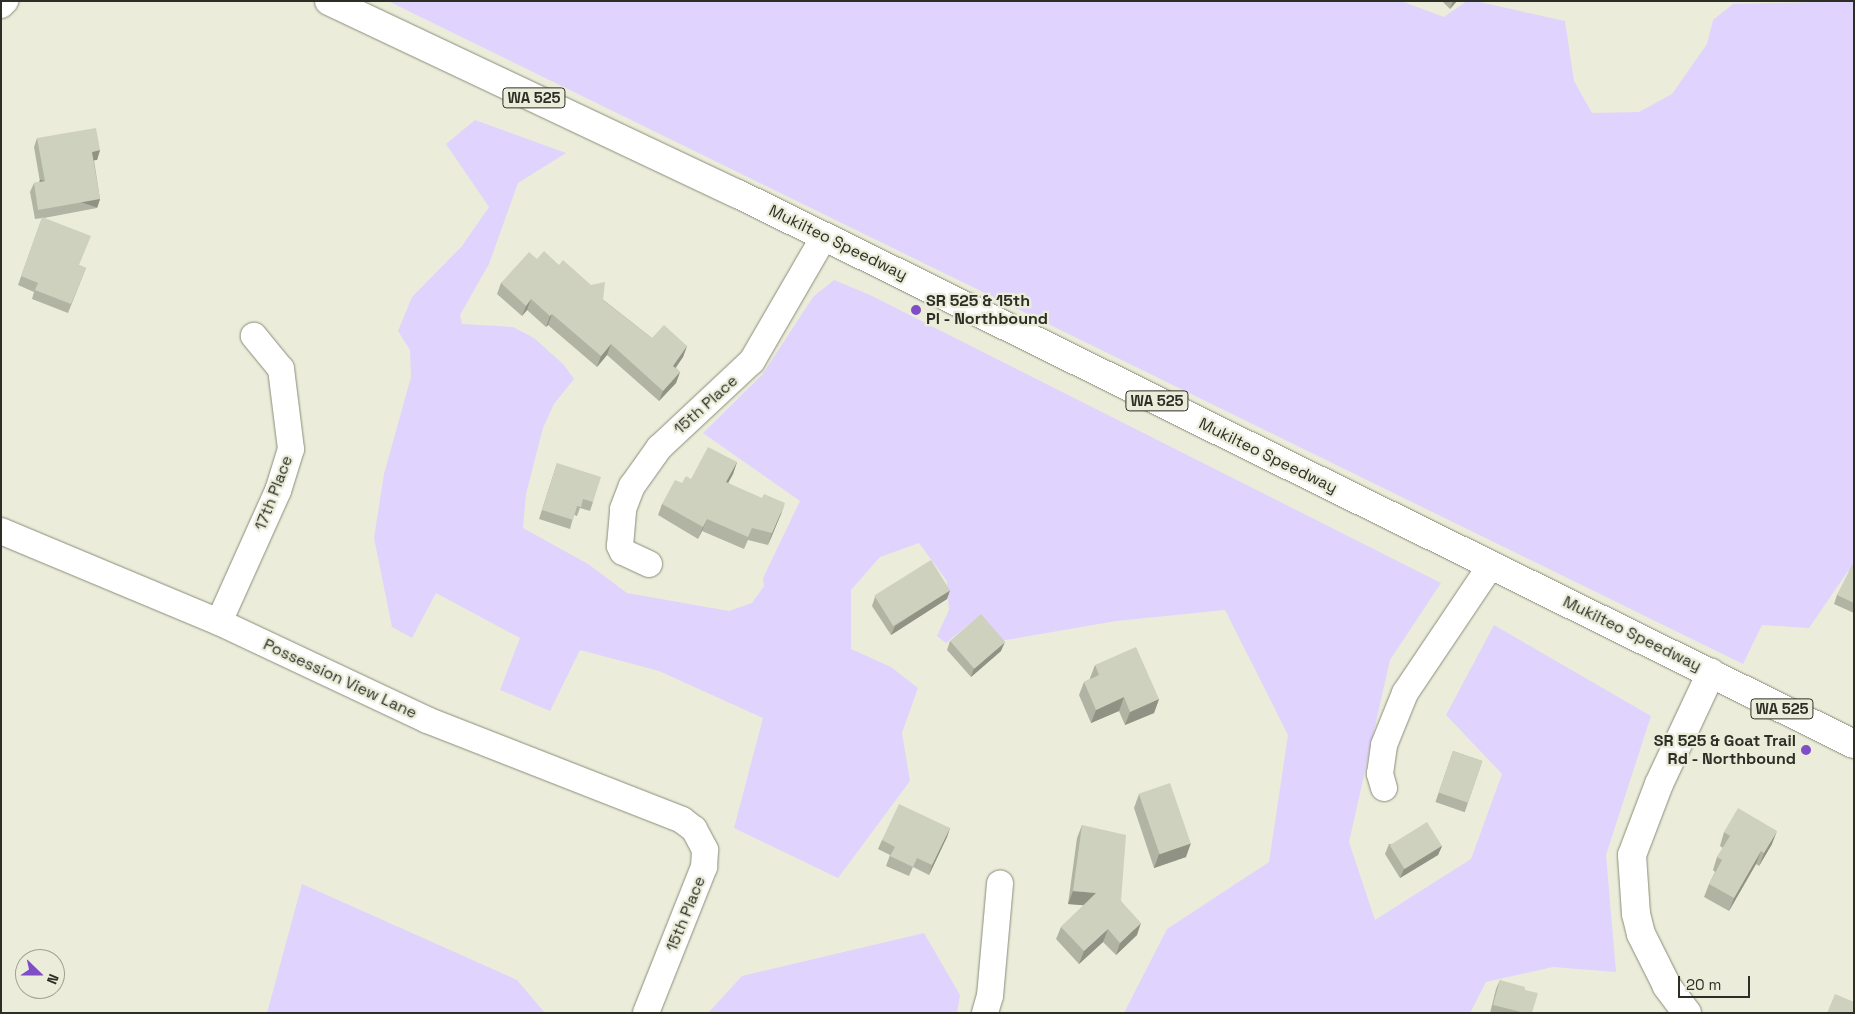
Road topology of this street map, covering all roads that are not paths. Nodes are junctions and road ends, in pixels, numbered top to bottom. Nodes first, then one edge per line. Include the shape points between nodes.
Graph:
1 (5, 1) edge
2 (329, 1) edge
3 (1, 5) edge
4 (824, 236) junction
5 (254, 336) dead end
6 (1, 531) edge
7 (649, 564) dead end
8 (1491, 565) junction
9 (219, 622) junction
10 (1711, 673) junction
11 (1854, 744) edge
12 (1384, 788) dead end
13 (682, 820) joint
14 (1000, 884) dead end
15 (646, 1013) edge
16 (985, 1013) edge
17 (1687, 1013) edge

1 - 3 street
2 - 4 main road, Mukilteo Speedway / WA 525
4 - 7 street, 15th Place via 752,361 659,448 632,486 623,509 620,546 623,552
4 - 8 main road, Mukilteo Speedway / WA 525
5 - 9 street, 17th Place via 281,369 291,449 278,491
6 - 9 street, Possession View Lane
8 - 10 main road, Mukilteo Speedway / WA 525
8 - 12 street via 1405,693 1384,745 1380,774
9 - 13 street, Possession View Lane via 428,720
10 - 11 main road, Mukilteo Speedway / WA 525
10 - 17 main road via 1659,784 1632,855 1636,914 1641,934 1667,986
13 - 15 street, 15th Place via 701,838 705,850 704,867
14 - 16 street

